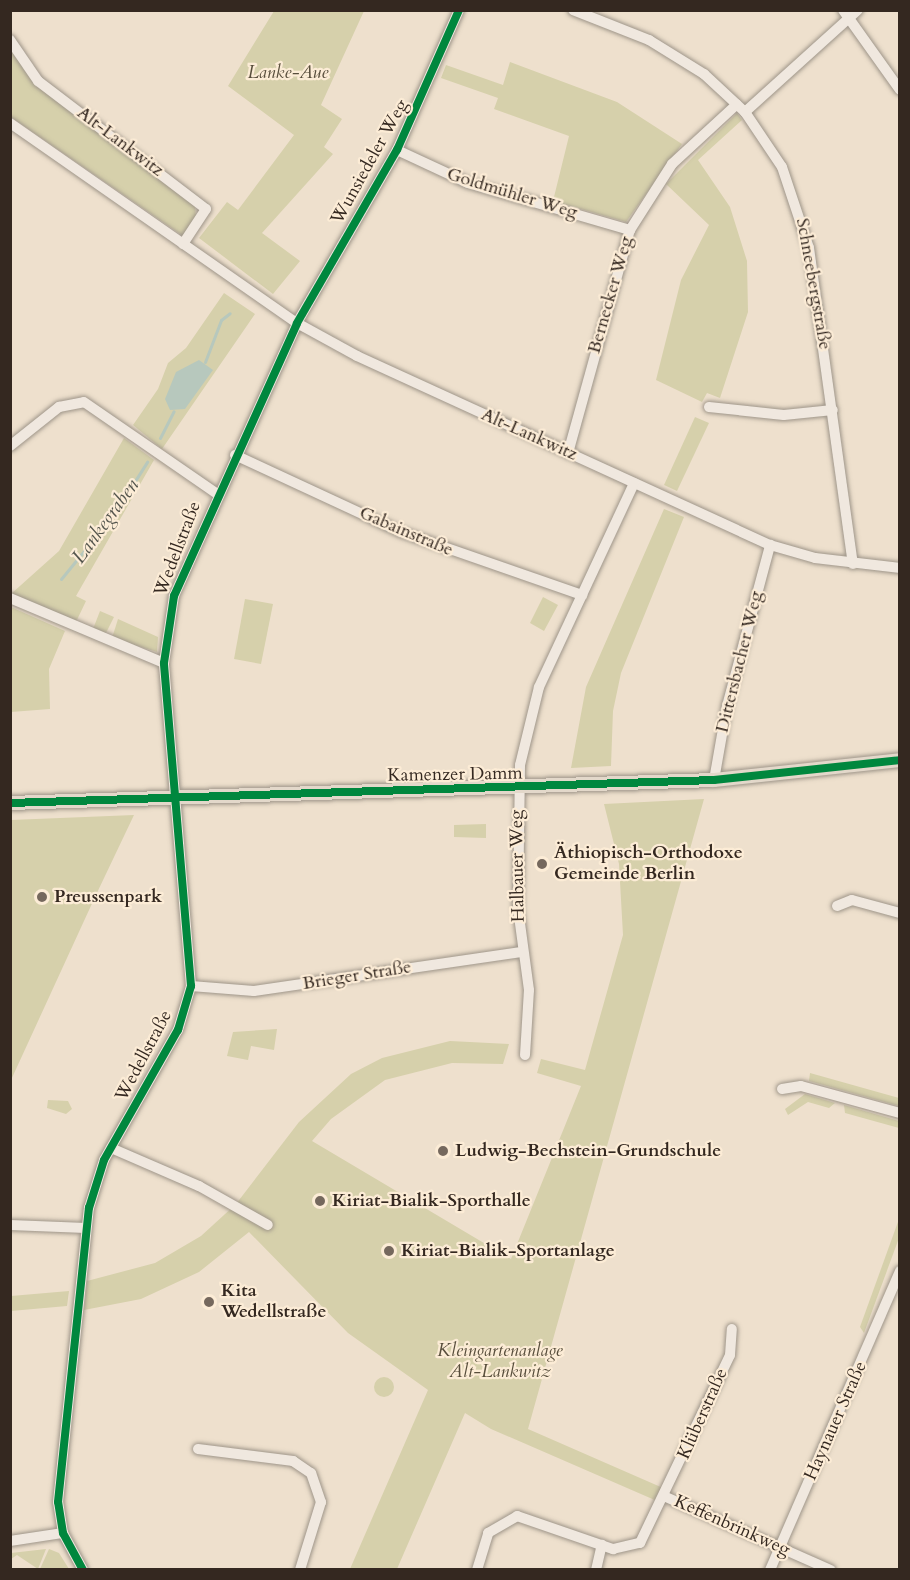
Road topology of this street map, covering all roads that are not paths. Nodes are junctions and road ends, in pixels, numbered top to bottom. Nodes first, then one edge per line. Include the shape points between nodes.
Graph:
1 (459, 10) edge
2 (573, 10) edge
3 (850, 13) edge
4 (10, 40) edge
5 (900, 90) edge
6 (741, 108) junction
7 (10, 123) edge
8 (397, 150) junction
9 (630, 230) junction
10 (183, 244) junction
11 (297, 323) junction
12 (710, 406) dead end
13 (833, 410) junction
14 (10, 446) edge
15 (567, 453) junction
16 (235, 455) junction
17 (634, 483) junction
18 (216, 493) junction
19 (770, 544) junction
20 (853, 564) junction
21 (900, 568) edge
22 (582, 595) junction
23 (10, 598) edge
24 (164, 663) junction
25 (900, 760) edge
26 (714, 780) junction
27 (518, 789) junction
28 (179, 797) junction
29 (10, 803) edge
30 (837, 906) dead end
31 (900, 913) edge
32 (522, 952) junction
33 (191, 986) junction
34 (525, 1055) dead end
35 (782, 1089) dead end
36 (900, 1113) edge
37 (111, 1148) junction
38 (268, 1225) dead end
39 (10, 1226) edge
40 (86, 1228) junction
41 (900, 1271) edge
42 (732, 1329) dead end
43 (198, 1449) dead end
44 (666, 1497) junction
45 (63, 1533) junction
46 (10, 1541) edge
47 (602, 1545) junction
48 (781, 1547) junction
49 (83, 1569) edge
50 (300, 1569) edge
51 (477, 1569) edge
52 (596, 1569) edge
53 (770, 1569) edge
54 (831, 1569) edge

1 - 8 street, Wunsiedeler Weg
2 - 6 street, Schneebergstraße via 664,47
3 - 5 street
3 - 6 street, Bernecker Weg
4 - 10 street, Alt-Lankwitz via 38,81 206,209
6 - 9 street, Bernecker Weg via 672,164
6 - 13 street, Schneebergstraße via 777,157 804,224
7 - 10 street, Alt-Lankwitz
8 - 9 street, Goldmühler Weg via 468,183
8 - 11 street, Wunsiedeler Weg
9 - 15 street, Bernecker Weg
10 - 11 street, Alt-Lankwitz
11 - 15 street, Alt-Lankwitz
11 - 16 street, Wedellstraße
12 - 13 street via 784,415
13 - 20 street, Schneebergstraße
14 - 18 street via 59,407 84,402
15 - 17 street, Alt-Lankwitz
16 - 18 street, Wedellstraße
16 - 22 street, Gabainstraße via 401,532
17 - 19 street, Alt-Lankwitz
17 - 22 street, Halbauer Weg
18 - 24 street, Wedellstraße via 174,596
19 - 20 street, Alt-Lankwitz
19 - 26 street, Dittersbacher Weg via 727,706
20 - 21 street, Alt-Lankwitz
22 - 27 street, Halbauer Weg via 535,697
23 - 24 street
24 - 28 street, Wedellstraße
25 - 26 main road, Kamenzer Damm
26 - 27 main road, Kamenzer Damm
27 - 28 main road, Kamenzer Damm
27 - 32 street, Halbauer Weg
28 - 29 main road, Kamenzer Damm
28 - 33 street, Wedellstraße
30 - 31 street via 852,900
32 - 33 street, Brieger Straße via 254,991
32 - 34 street, Halbauer Weg via 529,990
33 - 37 street, Wedellstraße via 178,1030
35 - 36 street via 801,1086
37 - 38 street via 205,1189
37 - 40 street, Wedellstraße via 92,1192
39 - 40 street
40 - 45 street, Wedellstraße via 59,1487
41 - 48 street, Haynauer Straße
42 - 44 street, Klüberstraße via 729,1354
43 - 50 street via 293,1461 311,1473 321,1502
44 - 47 street, Klüberstraße via 640,1543 621,1550
44 - 48 street, Keffenbrinkweg
45 - 46 street
45 - 49 street
47 - 51 street, Klüberstraße via 525,1516 508,1517 488,1533
47 - 52 street
48 - 53 street, Haynauer Straße
48 - 54 street, Keffenbrinkweg

